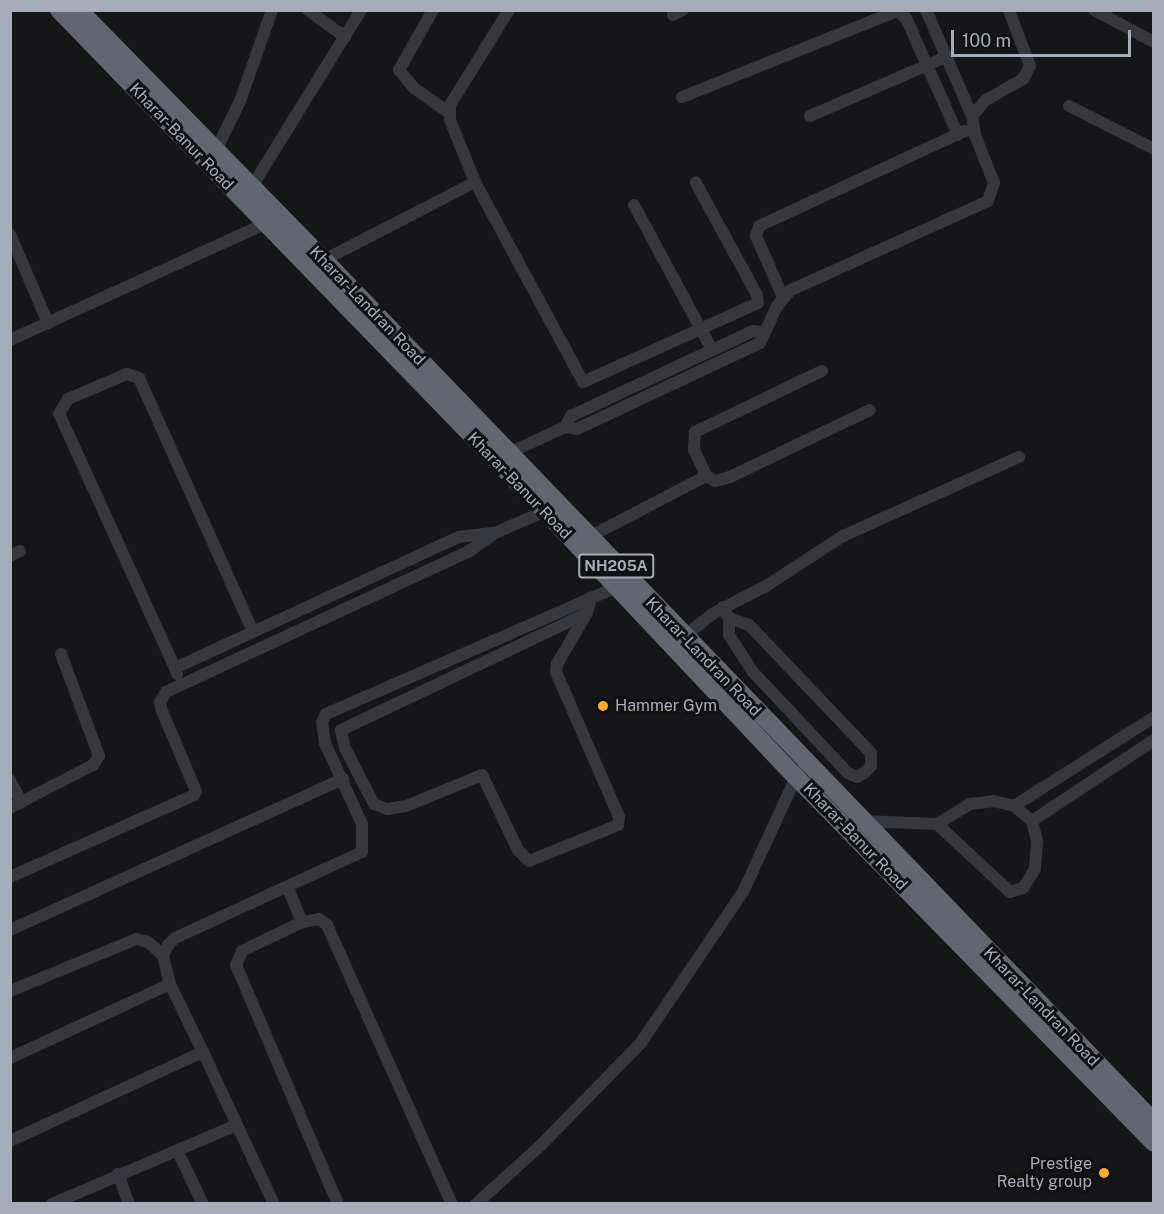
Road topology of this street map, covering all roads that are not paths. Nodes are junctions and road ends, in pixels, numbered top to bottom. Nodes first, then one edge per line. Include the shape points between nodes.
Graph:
1 (59, 10) edge
2 (272, 10) edge
3 (308, 10) edge
4 (361, 10) edge
5 (433, 10) edge
6 (509, 10) edge
7 (926, 10) edge
8 (1009, 10) edge
9 (1094, 10) edge
10 (82, 12) edge
11 (345, 37) junction
12 (1154, 42) edge
13 (946, 57) junction
14 (927, 65) junction
15 (682, 97) dead end
16 (1069, 106) dead end
17 (449, 113) junction
18 (810, 116) dead end
19 (973, 122) junction
20 (958, 135) junction
21 (1154, 149) edge
22 (215, 152) junction
23 (475, 182) junction
24 (696, 183) dead end
25 (247, 194) junction
26 (634, 205) dead end
27 (272, 221) junction
28 (10, 234) edge
29 (324, 260) junction
30 (783, 297) junction
31 (48, 323) junction
32 (701, 331) junction
33 (764, 332) junction
34 (10, 340) edge
35 (712, 350) junction
36 (822, 371) dead end
37 (584, 382) junction
38 (595, 405) junction
39 (870, 410) dead end
40 (602, 417) junction
41 (565, 427) junction
42 (509, 453) junction
43 (1019, 457) dead end
44 (706, 476) junction
45 (545, 511) junction
46 (566, 524) junction
47 (495, 532) junction
48 (589, 537) junction
49 (617, 587) junction
50 (591, 598) junction
51 (726, 612) junction
52 (587, 613) junction
53 (253, 632) junction
54 (683, 637) junction
55 (61, 654) dead end
56 (175, 668) junction
57 (181, 683) junction
58 (1154, 717) edge
59 (1154, 740) edge
60 (800, 770) junction
61 (343, 779) junction
62 (10, 780) edge
63 (16, 805) edge
64 (1014, 806) junction
65 (1032, 820) junction
66 (862, 821) junction
67 (937, 824) junction
68 (10, 868) edge
69 (29, 869) junction
70 (10, 877) edge
71 (288, 888) junction
72 (302, 922) junction
73 (10, 930) edge
74 (163, 955) junction
75 (170, 984) junction
76 (10, 991) edge
77 (203, 1052) junction
78 (10, 1058) edge
79 (1154, 1122) edge
80 (236, 1125) junction
81 (10, 1141) edge
82 (1154, 1143) edge
83 (177, 1150) junction
84 (118, 1174) junction
85 (52, 1203) edge
86 (129, 1203) edge
87 (203, 1203) edge
88 (274, 1203) edge
89 (338, 1203) edge
90 (452, 1203) edge
91 (476, 1203) edge

1 - 25 highway, Kharar-Banur Road / NH205A
2 - 22 street via 240,101
3 - 11 street
4 - 11 street
5 - 17 street via 399,70 414,88
6 - 17 street via 450,105
7 - 13 street
8 - 19 street via 1029,56 1028,72 986,100
9 - 12 street
10 - 22 highway, Kharar-Landran Road / NH205A
11 - 25 street
13 - 14 street
13 - 19 street
14 - 15 street via 906,18 890,12
14 - 18 street
14 - 20 street
16 - 21 street
17 - 23 street via 455,140
19 - 20 street
19 - 30 street via 994,183 988,201
20 - 30 street via 759,226 756,236
22 - 25 highway, Kharar-Landran Road / NH205A
23 - 29 street
23 - 37 street
24 - 32 street via 759,299 754,306
25 - 27 highway, Kharar-Landran Road / NH205A
26 - 32 street
27 - 29 highway, Kharar-Landran Road / NH205A
27 - 31 street
27 - 45 highway, Kharar-Banur Road / NH205A
28 - 31 street
29 - 42 highway, Kharar-Landran Road / NH205A
30 - 33 street
31 - 34 street
32 - 35 street
32 - 37 street
33 - 35 street via 753,331
33 - 40 street via 760,344
35 - 38 street
36 - 44 street via 695,432 694,449
37 - 38 street
38 - 40 street
38 - 41 street via 571,416
39 - 44 street via 730,477 715,481
40 - 41 street via 577,429
41 - 42 street
42 - 46 highway, Kharar-Landran Road / NH205A
43 - 51 street via 843,536
44 - 48 street
45 - 46 highway, Kharar-Banur Road / NH205A
45 - 47 street
46 - 48 highway, Kharar-Landran Road / NH205A
46 - 49 highway, Kharar-Banur Road / NH205A
47 - 53 street via 459,537
47 - 57 street via 468,552
48 - 54 highway, Kharar-Landran Road / NH205A
49 - 50 street
49 - 60 highway, Kharar-Banur Road / NH205A
50 - 52 street
50 - 61 street via 326,714 322,722 325,742
51 - 51 street via 749,625 866,748 872,760 864,773 857,777 848,773 760,680 736,650
51 - 54 street
52 - 52 street via 556,672 619,817 618,825 532,861 518,850 482,775 406,806 387,809 374,804 340,735 343,728
53 - 56 street
53 - 56 street via 139,378 127,374 68,399 59,414
54 - 60 highway, Kharar-Landran Road / NH205A
55 - 63 street via 99,756 93,765
56 - 57 street
57 - 69 street via 166,692 160,702 196,791 194,795
58 - 64 street
59 - 65 street
60 - 66 highway, Kharar-Landran Road / NH205A
60 - 82 highway, Kharar-Banur Road / NH205A
60 - 91 street via 743,892 640,1044 541,1145
61 - 71 street via 362,824 362,852
61 - 73 street
62 - 63 street
64 - 65 street
64 - 67 street via 993,801 970,804
65 - 67 street via 1037,841 1035,869 1015,894
66 - 67 street
66 - 79 highway, Kharar-Landran Road / NH205A
68 - 69 street
69 - 70 street
71 - 72 street
71 - 74 street via 175,938
72 - 89 street via 242,951 236,965
72 - 90 street via 319,919 327,925
74 - 75 street
74 - 76 street via 148,942 136,939
75 - 77 street
75 - 78 street
77 - 80 street
77 - 81 street
80 - 83 street
80 - 88 street
83 - 84 street
83 - 87 street
84 - 85 street
84 - 86 street

